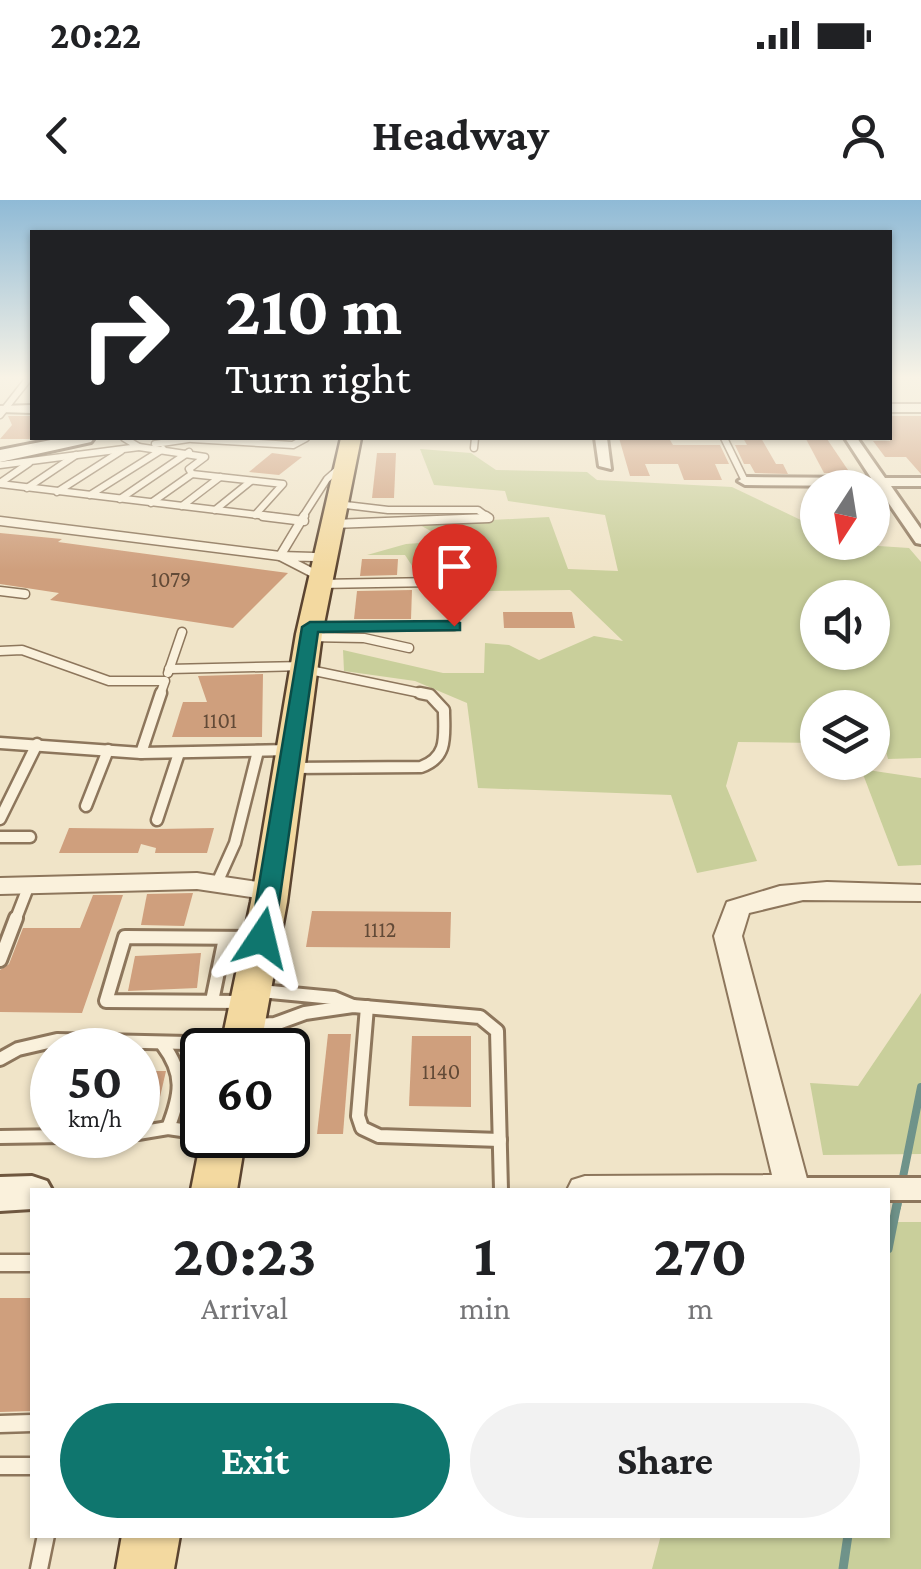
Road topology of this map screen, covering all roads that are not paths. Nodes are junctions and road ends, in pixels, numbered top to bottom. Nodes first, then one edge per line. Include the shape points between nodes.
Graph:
1 (130, 442) edge
2 (169, 442) edge
3 (248, 442) edge
4 (298, 442) edge
5 (350, 442) edge
6 (475, 442) edge
7 (602, 442) edge
8 (726, 442) edge
9 (854, 442) edge
10 (83, 445) edge
11 (138, 447) junction
12 (126, 448) junction
13 (474, 448) dead end
14 (162, 449) junction
15 (190, 452) junction
16 (0, 456) edge
17 (35, 459) junction
18 (346, 462) junction
19 (0, 465) edge
20 (606, 466) dead end
21 (873, 470) edge
22 (192, 474) junction
23 (220, 477) junction
24 (251, 481) junction
25 (745, 482) joint
26 (800, 482) edge
27 (890, 482) edge
28 (921, 482) edge
29 (0, 484) edge
30 (27, 488) junction
31 (57, 492) junction
32 (89, 495) junction
33 (890, 495) edge
34 (120, 499) junction
35 (151, 503) junction
36 (182, 506) junction
37 (215, 510) junction
38 (335, 514) junction
39 (254, 515) junction
40 (304, 521) junction
41 (0, 522) edge
42 (920, 537) edge
43 (280, 556) junction
44 (321, 578) junction
45 (0, 591) edge
46 (25, 594) dead end
47 (182, 632) dead end
48 (307, 648) junction
49 (409, 648) dead end
50 (0, 650) edge
51 (169, 669) junction
52 (166, 682) junction
53 (0, 743) edge
54 (37, 744) junction
55 (108, 750) junction
56 (179, 752) junction
57 (141, 754) junction
58 (280, 756) junction
59 (86, 806) dead end
60 (0, 819) edge
61 (157, 820) dead end
62 (0, 837) edge
63 (30, 837) dead end
64 (217, 883) junction
65 (30, 885) junction
66 (0, 886) edge
67 (271, 892) junction
68 (921, 893) edge
69 (225, 938) junction
70 (262, 938) junction
71 (0, 960) edge
72 (212, 1002) junction
73 (360, 1007) junction
74 (246, 1022) edge
75 (163, 1046) junction
76 (0, 1059) edge
77 (168, 1128) junction
78 (160, 1129) edge
79 (180, 1130) edge
80 (0, 1136) edge
81 (30, 1136) edge
82 (500, 1140) junction
83 (219, 1158) edge
84 (214, 1188) edge
85 (501, 1188) edge
86 (793, 1188) edge
87 (890, 1189) edge
88 (921, 1189) edge
89 (0, 1194) edge
90 (30, 1194) edge
91 (30, 1262) edge
92 (0, 1263) edge
93 (30, 1423) edge
94 (0, 1424) edge
95 (0, 1466) edge
96 (30, 1466) edge
97 (45, 1538) edge
98 (150, 1538) edge
99 (38, 1569) edge
100 (145, 1569) edge

1 - 11 lane
2 - 11 lane
3 - 4 lane
5 - 18 main road
6 - 13 lane
7 - 20 street
8 - 25 lane
9 - 21 street
10 - 12 lane
10 - 16 main road
10 - 17 lane
10 - 30 lane
11 - 12 lane
11 - 14 lane
12 - 31 lane
14 - 15 lane
14 - 32 lane
15 - 22 lane via 205,456
15 - 34 lane
17 - 19 lane
17 - 29 lane
18 - 38 main road
18 - 40 lane via 326,476
22 - 23 lane
22 - 35 lane
23 - 24 lane
23 - 36 lane
24 - 37 lane
24 - 39 lane via 284,486
25 - 26 street
27 - 28 street
29 - 30 lane
30 - 31 lane
31 - 32 lane
32 - 34 lane
33 - 42 street
34 - 35 lane
35 - 36 lane
36 - 37 lane
37 - 39 lane
38 - 38 lane via 489,518 478,510
38 - 44 main road
39 - 40 lane
40 - 43 lane
41 - 43 lane
43 - 44 lane
43 - 44 lane via 314,557
44 - 48 main road
44 - 48 lane via 434,582 455,590 454,626
45 - 46 lane
47 - 51 lane
48 - 49 lane via 364,638
48 - 51 lane
48 - 58 main road
48 - 58 lane via 430,695 444,710 442,756 420,767
50 - 52 lane via 22,650 109,681
51 - 52 lane
52 - 57 lane
53 - 54 lane
54 - 55 lane
54 - 60 lane
55 - 57 lane
55 - 59 lane
56 - 57 lane
56 - 58 lane
56 - 61 lane
58 - 64 lane
58 - 67 main road
62 - 63 lane
64 - 65 street
64 - 67 street
65 - 66 street
65 - 71 lane
67 - 70 main road
68 - 86 street via 788,893 736,908 728,936
69 - 70 lane
69 - 72 lane
69 - 72 lane via 125,937 106,1002
70 - 74 main road
72 - 74 lane
73 - 74 lane via 275,1024
73 - 74 lane via 275,990
73 - 82 lane via 480,1017 497,1031
73 - 82 lane via 362,1128 379,1136
74 - 75 lane
75 - 76 lane via 60,1039 15,1048
75 - 77 lane via 180,1065
77 - 78 lane
77 - 79 lane
80 - 81 lane
82 - 85 lane
83 - 84 main road
87 - 88 street
89 - 90 main road
91 - 92 lane
93 - 94 lane
95 - 96 lane
97 - 99 lane
98 - 100 main road

